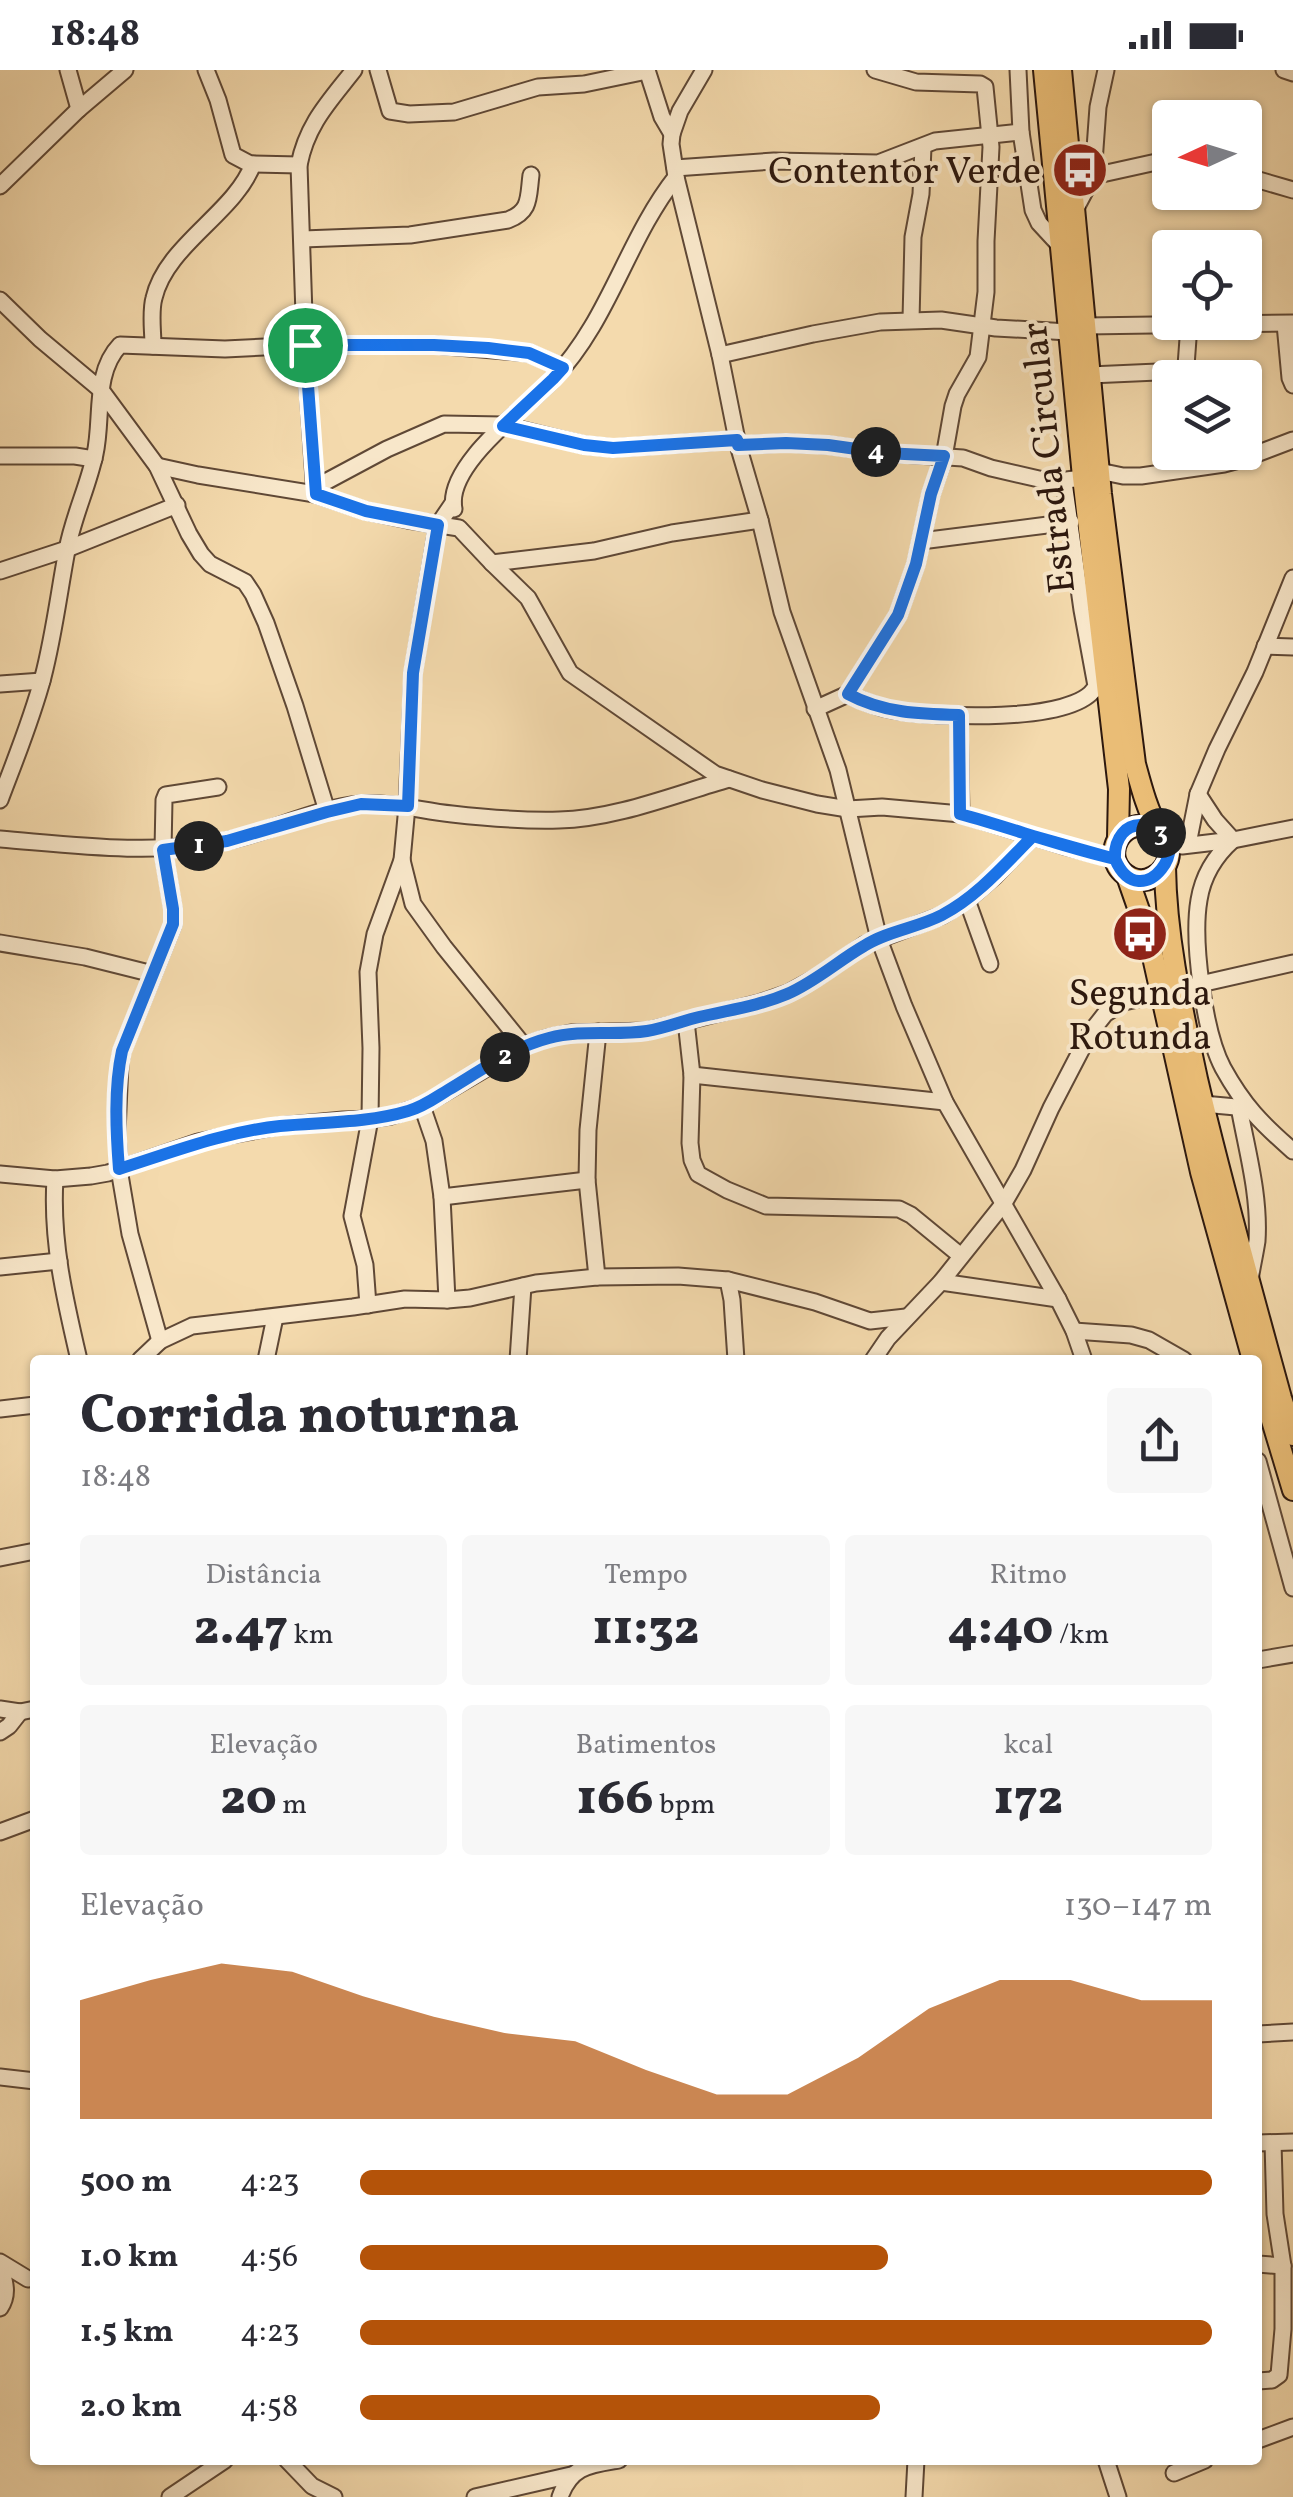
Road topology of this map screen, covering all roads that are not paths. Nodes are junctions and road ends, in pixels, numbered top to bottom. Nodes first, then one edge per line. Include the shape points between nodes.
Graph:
1 (68, 70) edge
2 (125, 70) edge
3 (206, 70) edge
4 (354, 70) edge
5 (647, 70) edge
6 (704, 70) edge
7 (875, 70) edge
8 (1018, 70) edge
9 (1044, 70) edge
10 (1061, 70) edge
11 (1106, 70) edge
12 (1284, 70) edge
13 (1293, 73) edge
14 (384, 75) edge
15 (79, 110) junction
16 (1021, 132) junction
17 (990, 134) junction
18 (671, 139) junction
19 (923, 146) junction
20 (1152, 163) edge
21 (253, 164) junction
22 (299, 164) junction
23 (702, 165) junction
24 (676, 173) junction
25 (531, 176) dead end
26 (1093, 176) junction
27 (1262, 181) edge
28 (0, 186) edge
29 (1293, 190) edge
30 (1074, 212) junction
31 (303, 238) junction
32 (1062, 249) junction
33 (0, 300) edge
34 (911, 320) junction
35 (1289, 323) edge
36 (1262, 324) edge
37 (1152, 326) edge
38 (983, 327) junction
39 (1077, 329) junction
40 (1187, 340) edge
41 (305, 345) junction
42 (153, 346) junction
43 (720, 355) junction
44 (563, 368) junction
45 (1090, 375) junction
46 (1293, 384) edge
47 (100, 390) junction
48 (503, 426) junction
49 (1293, 440) edge
50 (738, 442) junction
51 (0, 456) edge
52 (944, 456) junction
53 (94, 459) junction
54 (157, 466) junction
55 (1124, 476) junction
56 (1082, 477) junction
57 (316, 491) junction
58 (1102, 494) junction
59 (452, 503) junction
60 (177, 506) junction
61 (760, 520) junction
62 (1071, 522) junction
63 (438, 525) junction
64 (460, 528) junction
65 (921, 542) junction
66 (67, 549) junction
67 (492, 563) junction
68 (0, 571) edge
69 (1293, 578) edge
70 (1265, 646) junction
71 (1293, 648) edge
72 (42, 681) junction
73 (0, 684) edge
74 (848, 694) junction
75 (815, 709) junction
76 (959, 715) junction
77 (730, 778) junction
78 (218, 787) dead end
79 (1198, 794) junction
80 (0, 800) edge
81 (408, 806) junction
82 (848, 808) junction
83 (327, 812) junction
84 (960, 814) junction
85 (1293, 828) edge
86 (1033, 836) junction
87 (0, 839) edge
88 (1233, 840) junction
89 (1170, 848) junction
90 (163, 850) junction
91 (1120, 858) junction
92 (402, 860) junction
93 (967, 900) junction
94 (879, 939) junction
95 (0, 943) edge
96 (1293, 963) edge
97 (990, 964) dead end
98 (153, 974) junction
99 (1202, 984) junction
100 (1169, 992) junction
101 (686, 1021) junction
102 (598, 1032) junction
103 (524, 1046) junction
104 (692, 1075) junction
105 (945, 1102) junction
106 (1203, 1104) junction
107 (422, 1106) junction
108 (1243, 1108) junction
109 (370, 1120) junction
110 (1293, 1151) edge
111 (119, 1169) junction
112 (0, 1174) edge
113 (56, 1179) junction
114 (587, 1180) junction
115 (442, 1197) junction
116 (1004, 1204) junction
117 (961, 1256) junction
118 (58, 1261) junction
119 (0, 1267) edge
120 (597, 1277) junction
121 (728, 1280) junction
122 (941, 1282) junction
123 (747, 1283) junction
124 (1250, 1284) junction
125 (523, 1286) junction
126 (1058, 1299) junction
127 (448, 1300) junction
128 (732, 1300) junction
129 (368, 1305) junction
130 (275, 1317) junction
131 (906, 1317) junction
132 (870, 1321) junction
133 (1074, 1331) junction
134 (888, 1338) junction
135 (160, 1341) junction
136 (79, 1355) edge
137 (145, 1355) edge
138 (267, 1355) edge
139 (518, 1355) edge
140 (736, 1355) edge
141 (876, 1355) edge
142 (1082, 1355) edge
143 (1175, 1355) edge
144 (1253, 1355) edge
145 (1262, 1384) edge
146 (1287, 1401) edge
147 (30, 1405) edge
148 (0, 1409) edge
149 (1286, 1441) edge
150 (1262, 1456) edge
151 (1262, 1473) edge
152 (1293, 1490) edge
153 (30, 1552) edge
154 (0, 1558) edge
155 (1293, 1588) edge
156 (1293, 1654) edge
157 (1262, 1659) edge
158 (0, 1709) edge
159 (28, 1710) edge
160 (0, 1732) edge
161 (30, 1821) edge
162 (0, 1832) edge
163 (1293, 2032) edge
164 (1262, 2034) edge
165 (0, 2077) edge
166 (30, 2080) edge
167 (1293, 2142) edge
168 (1265, 2143) edge
169 (0, 2263) edge
170 (1262, 2264) edge
171 (1283, 2266) junction
172 (30, 2278) edge
173 (30, 2278) edge
174 (7, 2290) junction
175 (0, 2308) edge
176 (1262, 2381) edge
177 (1293, 2427) edge
178 (1262, 2439) edge
179 (218, 2465) edge
180 (293, 2465) edge
181 (585, 2465) edge
182 (916, 2465) edge
183 (1108, 2465) edge
184 (1193, 2465) edge
185 (1174, 2473) dead end
186 (570, 2475) junction
187 (170, 2497) edge
188 (334, 2497) edge
189 (475, 2497) edge
190 (560, 2497) edge
191 (914, 2497) edge
192 (1118, 2497) edge

1 - 15 street
2 - 15 street
3 - 21 street via 233,155
4 - 22 street via 314,123
5 - 14 street via 538,87 434,114 390,111
5 - 18 street
6 - 18 street
7 - 17 street via 916,82 980,84
8 - 16 street
9 - 32 main road, Estrada Circular
10 - 30 main road, Estrada Circular
11 - 26 street
12 - 13 street
15 - 28 street
16 - 17 street
16 - 32 street via 1033,210
17 - 19 street
17 - 38 street
18 - 23 street
18 - 24 street
19 - 23 street via 878,163
19 - 34 street
20 - 26 street
21 - 22 street
21 - 42 street via 247,181 163,277 153,300
22 - 31 street
23 - 24 street
24 - 43 street
24 - 44 street
25 - 31 street via 527,205 508,220 410,235
26 - 30 street
27 - 29 street
30 - 39 main road, Estrada Circular
31 - 41 street
32 - 39 main road, Estrada Circular
33 - 47 street
34 - 38 street
34 - 43 street
35 - 36 street
35 - 46 street
37 - 39 street
38 - 39 street
38 - 52 street via 978,357 952,406
39 - 45 main road, Estrada Circular
39 - 56 main road, Estrada Circular
40 - 45 street via 1184,368
41 - 42 street
41 - 44 street via 488,348 529,353
41 - 57 street
42 - 47 street via 120,345
43 - 50 street
44 - 48 street
45 - 56 main road, Estrada Circular
47 - 53 street
47 - 54 street
48 - 50 street via 613,448
48 - 57 street via 444,424
48 - 59 street via 472,460
49 - 55 street via 1244,460
50 - 52 street
50 - 61 street
51 - 53 street
52 - 56 street via 1052,482
52 - 65 street
53 - 66 street
54 - 57 street
54 - 60 street
55 - 56 street
55 - 58 street
56 - 58 main road, Estrada Circular
56 - 62 street
56 - 91 main road, Estrada Circular via 1118,776
57 - 63 street via 366,511
58 - 89 main road, Estrada Circular via 1135,764
59 - 63 street
59 - 64 street
60 - 66 street
60 - 83 street via 201,554 253,594
61 - 67 street
61 - 75 street
62 - 65 street
62 - 76 street via 1094,691 1031,714
63 - 64 street
63 - 81 street via 413,673
64 - 67 street
65 - 74 street via 898,615
66 - 68 street
66 - 72 street
67 - 77 street via 528,598 570,673
69 - 70 street
70 - 71 street
70 - 79 street
72 - 73 street
72 - 80 street
74 - 75 street
74 - 76 street via 888,710
75 - 82 street
76 - 84 street
77 - 81 street via 614,814 560,820
77 - 82 street
78 - 90 street via 166,796
79 - 88 street
79 - 89 street
81 - 83 street via 361,804
81 - 92 street
82 - 84 street
82 - 94 street
83 - 90 street via 227,841
84 - 86 street
85 - 88 street
86 - 91 street
86 - 93 street
87 - 90 street
88 - 89 street
88 - 99 street via 1208,870 1199,900
89 - 91 main road via 1158,875 1148,880 1137,880
89 - 91 main road via 1142,825 1132,826
89 - 100 main road, Estrada Circular
90 - 98 street via 174,916
91 - 100 main road, Estrada Circular
92 - 103 street via 420,915
92 - 109 street via 368,972
93 - 94 street
93 - 97 street
94 - 101 street via 788,994
94 - 105 street
95 - 98 street
96 - 99 street
98 - 111 street via 120,1063
99 - 100 street
99 - 108 street via 1220,1060
100 - 106 main road, Estrada Circular
100 - 116 street via 1104,1014
100 - 144 main road, Estrada Circular via 1202,1172
101 - 102 street via 647,1031
101 - 104 street
102 - 103 street
102 - 114 street
103 - 107 street
104 - 105 street
104 - 117 street via 690,1143 695,1168 706,1180 766,1206 899,1208
105 - 116 street
106 - 108 street
106 - 124 main road, Estrada Circular
107 - 109 street
107 - 115 street
108 - 110 street
108 - 124 street via 1257,1220
109 - 111 street via 231,1135
109 - 129 street via 352,1216
111 - 113 street
111 - 135 street
112 - 113 street
113 - 118 street
114 - 115 street
114 - 120 street
115 - 127 street
116 - 117 street
116 - 126 street
117 - 122 street
118 - 119 street
118 - 136 street
120 - 121 street
120 - 125 street
121 - 123 street
121 - 128 street
122 - 126 street
122 - 131 street
123 - 128 street
123 - 132 street
124 - 146 main road, Estrada Circular
125 - 127 street
125 - 139 street
126 - 133 street
127 - 129 street
128 - 140 street
129 - 130 street
130 - 135 street via 192,1326
130 - 138 street
131 - 132 street
131 - 134 street
132 - 134 street
133 - 142 street
133 - 143 street via 1130,1335
134 - 141 street
135 - 137 street
145 - 149 main road, Estrada Circular
146 - 149 main road, Estrada Circular
147 - 148 street
149 - 150 street
149 - 152 main road, Estrada Circular
151 - 155 street
153 - 154 street
156 - 157 street
158 - 159 street
159 - 160 street
161 - 162 street
163 - 164 street
165 - 166 street
167 - 168 street
168 - 171 street
169 - 172 street
169 - 174 street
170 - 171 street
171 - 176 street via 1278,2374
173 - 174 street
174 - 175 street
177 - 178 street
179 - 187 street
180 - 188 street
181 - 186 street
182 - 191 street
183 - 192 street
184 - 185 street
186 - 189 street
186 - 190 street

